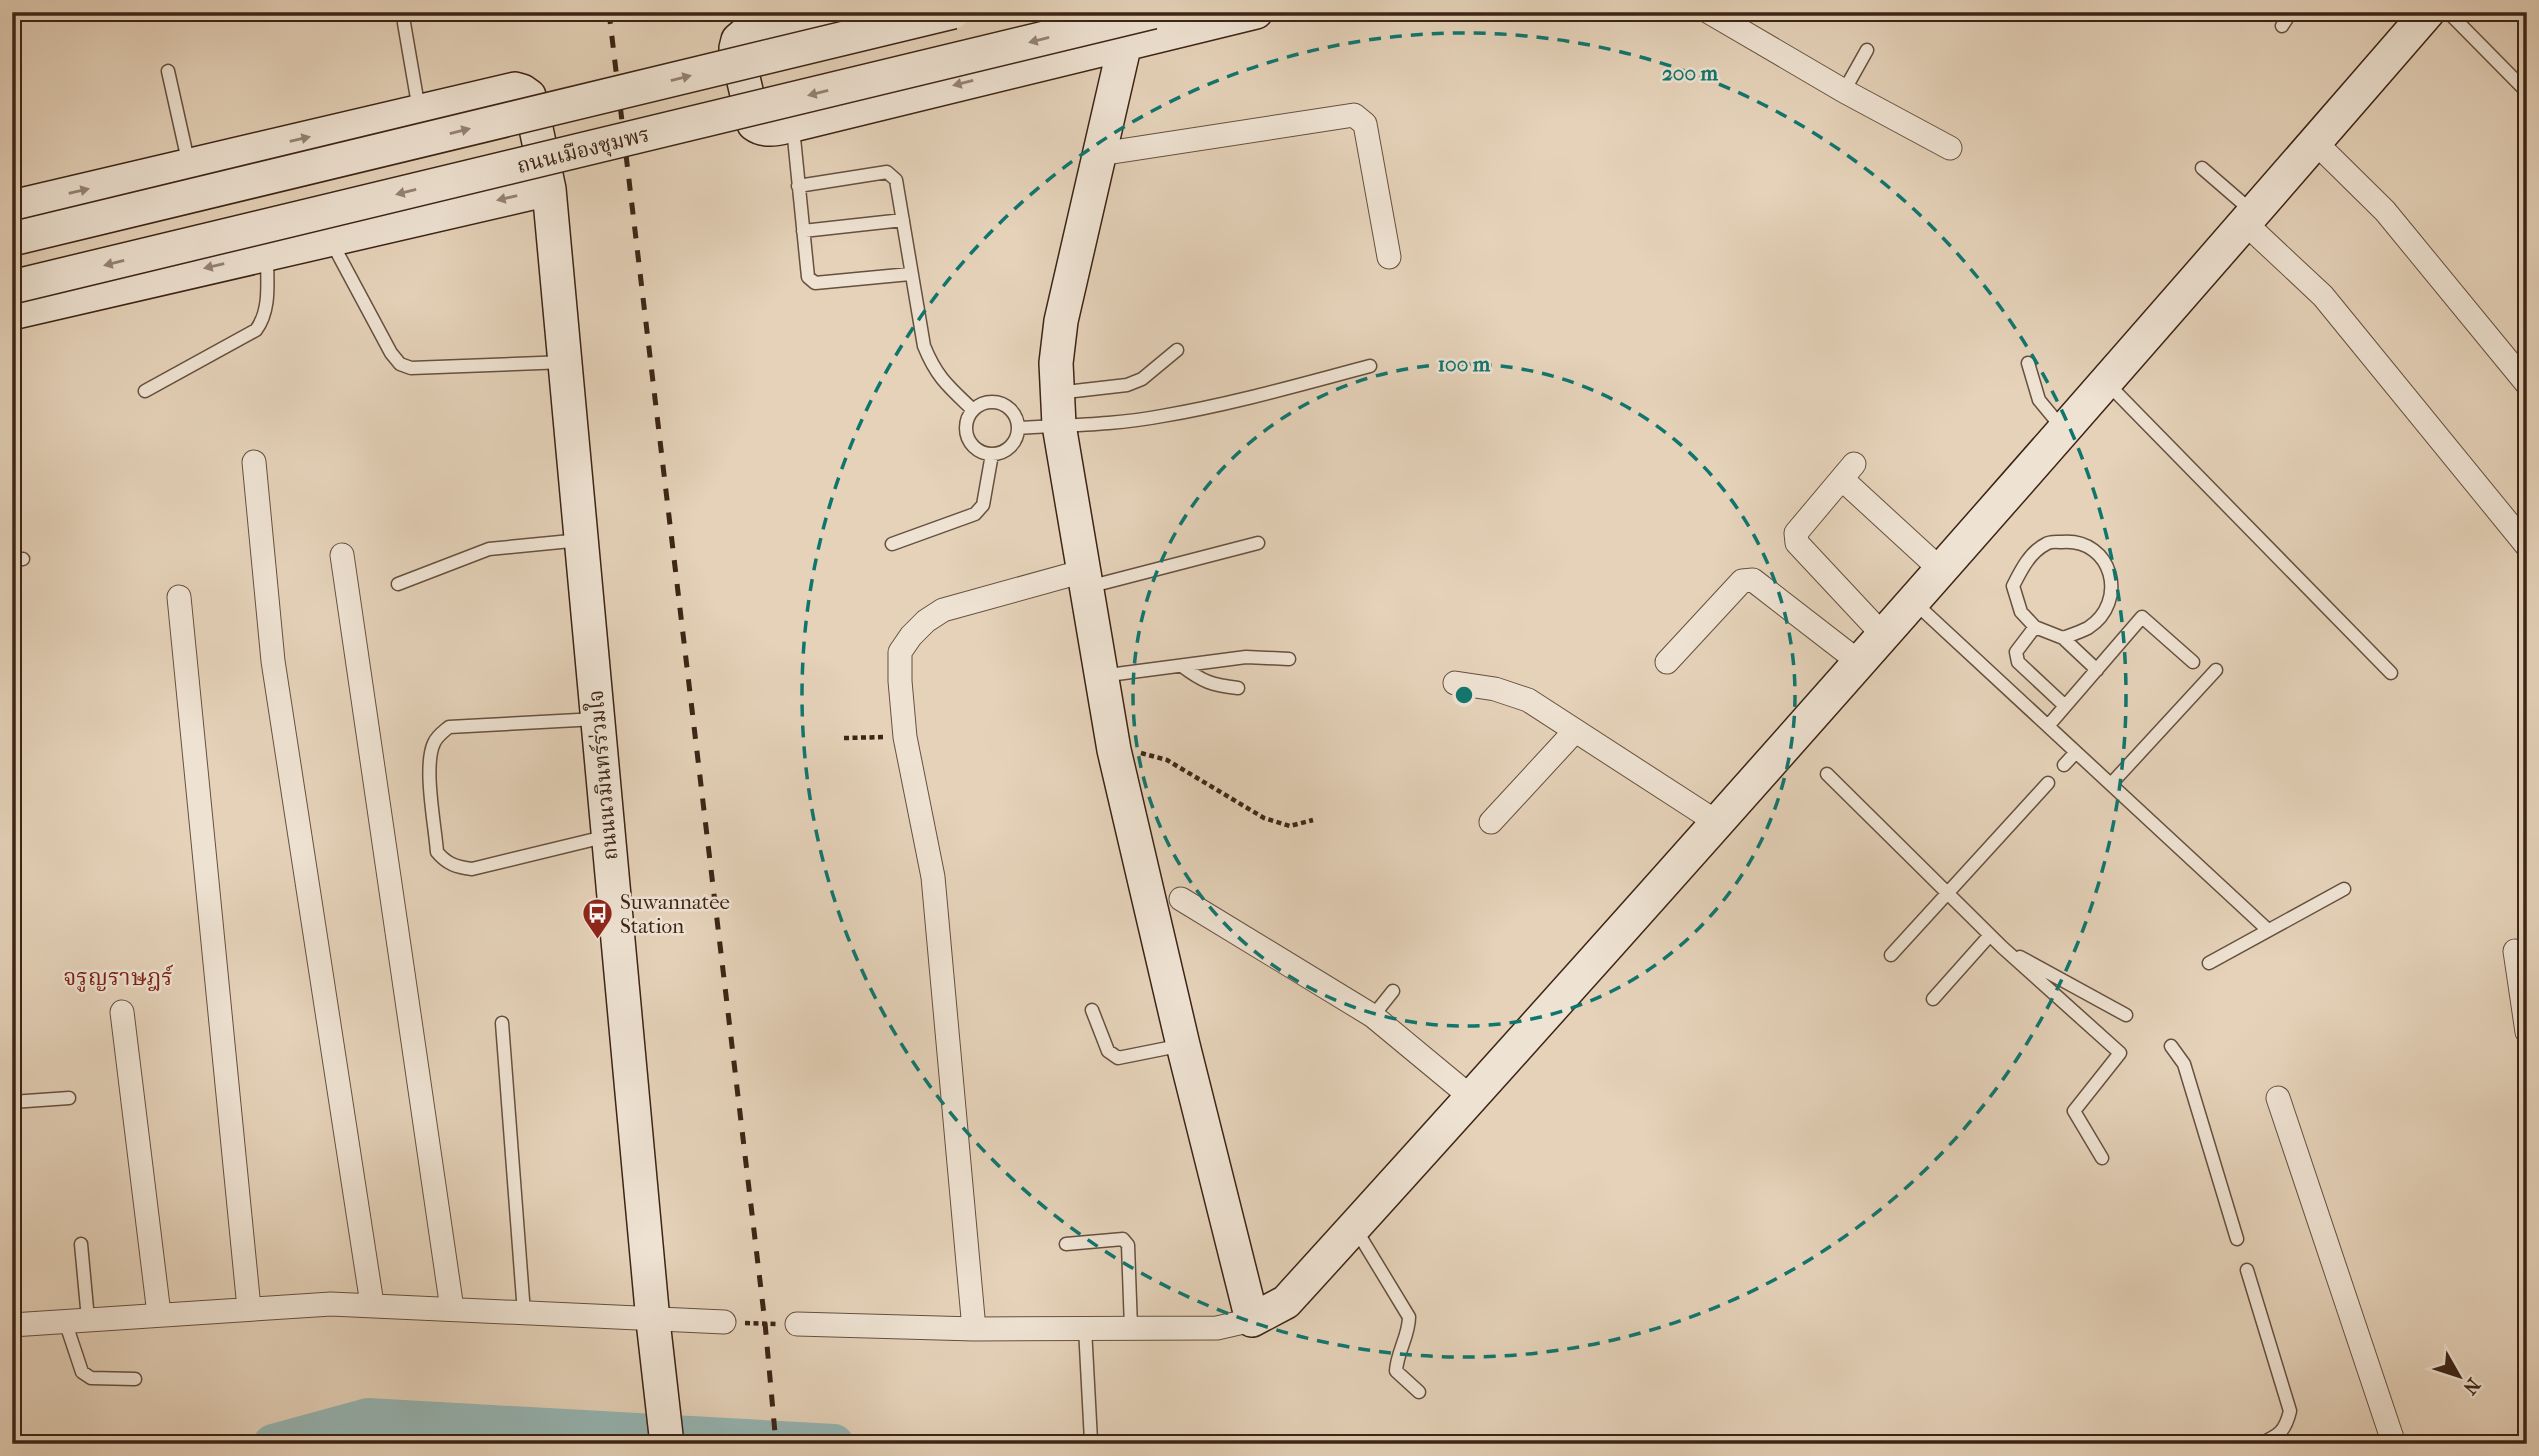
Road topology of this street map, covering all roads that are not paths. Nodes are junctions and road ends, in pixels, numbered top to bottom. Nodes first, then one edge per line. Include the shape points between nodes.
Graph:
1 (822, 12) edge
2 (953, 12) edge
3 (1153, 12) edge
4 (1256, 12) edge
5 (1709, 12) edge
6 (2291, 12) edge
7 (2428, 12) edge
8 (2448, 12) edge
9 (404, 23) dead end
10 (2282, 26) dead end
11 (1125, 43) junction
12 (1867, 50) dead end
13 (168, 71) dead end
14 (1844, 91) junction
15 (2527, 92) edge
16 (419, 111) junction
17 (793, 125) junction
18 (2315, 142) junction
19 (1950, 148) dead end
20 (1100, 154) junction
21 (190, 165) junction
22 (2202, 168) dead end
23 (798, 186) junction
24 (549, 189) junction
25 (12, 207) edge
26 (2250, 218) junction
27 (902, 220) junction
28 (803, 231) junction
29 (12, 239) edge
30 (330, 239) junction
31 (267, 254) junction
32 (1388, 257) dead end
33 (910, 274) junction
34 (12, 288) edge
35 (12, 313) edge
36 (1177, 350) dead end
37 (565, 362) junction
38 (2028, 363) dead end
39 (1370, 366) dead end
40 (2106, 382) junction
41 (2527, 384) edge
42 (145, 391) dead end
43 (1058, 409) junction
44 (973, 410) junction
45 (1018, 428) junction
46 (2063, 429) junction
47 (992, 454) junction
48 (254, 462) dead end
49 (581, 540) junction
50 (1258, 543) dead end
51 (892, 544) dead end
52 (2527, 546) edge
53 (342, 555) dead end
54 (1940, 569) junction
55 (1085, 579) junction
56 (398, 584) dead end
57 (179, 597) dead end
58 (1912, 601) junction
59 (2035, 627) junction
60 (1883, 635) junction
61 (2063, 638) junction
62 (1289, 659) dead end
63 (1667, 662) dead end
64 (1859, 662) junction
65 (2193, 662) dead end
66 (1182, 666) junction
67 (2096, 670) junction
68 (2216, 670) dead end
69 (2391, 673) dead end
70 (1101, 676) junction
71 (1455, 683) dead end
72 (1238, 688) dead end
73 (2065, 706) junction
74 (597, 719) junction
75 (2048, 726) junction
76 (1575, 731) junction
77 (2076, 752) junction
78 (2064, 765) dead end
79 (1828, 774) dead end
80 (2048, 783) dead end
81 (2111, 784) junction
82 (1491, 822) dead end
83 (1717, 823) junction
84 (609, 835) junction
85 (2344, 889) dead end
86 (1947, 894) junction
87 (1181, 900) dead end
88 (2268, 930) junction
89 (1990, 935) junction
90 (2002, 947) junction
91 (2515, 951) dead end
92 (1892, 955) dead end
93 (2209, 963) dead end
94 (1393, 991) dead end
95 (1933, 999) dead end
96 (1092, 1010) dead end
97 (122, 1012) dead end
98 (2126, 1015) dead end
99 (1373, 1016) junction
100 (502, 1023) dead end
101 (2527, 1031) edge
102 (1183, 1045) junction
103 (2171, 1046) dead end
104 (69, 1098) dead end
105 (1472, 1098) junction
106 (2277, 1098) dead end
107 (12, 1102) edge
108 (2102, 1158) dead end
109 (1354, 1227) junction
110 (2237, 1239) dead end
111 (81, 1244) dead end
112 (1066, 1244) dead end
113 (2247, 1270) dead end
114 (372, 1304) junction
115 (249, 1308) junction
116 (452, 1309) junction
117 (524, 1313) junction
118 (159, 1314) junction
119 (76, 1320) junction
120 (1252, 1320) junction
121 (653, 1321) junction
122 (724, 1322) road end
123 (797, 1324) road end
124 (12, 1325) edge
125 (1085, 1328) junction
126 (1130, 1328) junction
127 (974, 1329) junction
128 (135, 1379) dead end
129 (1419, 1392) dead end
130 (1091, 1441) dead end
131 (667, 1444) edge
132 (2260, 1444) edge
133 (2394, 1444) edge

1 - 17 street via 738,40 754,124 766,130
29 -> 2 street, bridge
3 -> 34 street, ถนนเมืองชุมพร, bridge
4 - 11 street
5 - 14 street
6 - 10 lane
7 - 18 street
8 - 15 lane
9 - 16 lane
11 -> 17 street
11 - 20 street
12 - 14 lane
13 - 21 lane
14 - 19 street
21 -> 16 street, ถนนนวมินทร์ร่วมใจ
16 - 24 street, ถนนนวมินทร์ร่วมใจ via 522,91 529,96
17 - 23 lane
18 - 26 street
18 - 41 street via 2385,211
20 - 32 street via 1354,115 1365,124
20 - 43 street via 1061,321 1056,363
25 -> 21 street, ถนนนวมินทร์ร่วมใจ
22 - 26 lane
23 - 27 lane via 887,172 897,180
23 - 28 lane
24 -> 30 street
24 - 37 street, ถนนนวมินทร์ร่วมใจ
26 - 40 street
26 - 52 street via 2323,296
27 - 28 lane
27 - 33 lane
28 - 33 lane via 808,276 814,283
30 - 31 street
30 - 37 lane via 400,364 411,368
31 -> 35 street
31 - 42 lane via 264,319 256,330
33 - 44 lane via 933,369
36 - 43 lane via 1142,379
37 - 49 street, ถนนนวมินทร์ร่วมใจ
38 - 46 lane via 2039,400
39 - 43 lane via 1260,395 1114,423
40 - 46 street
40 - 69 lane
43 - 45 lane
43 - 55 street
44 - 45 lane via 992,401 1002,404 1010,409
44 - 47 lane via 966,429 968,439 982,453
45 - 47 lane via 1011,446
46 - 54 street
47 - 51 lane via 984,505 975,514
48 - 114 street via 273,661
49 - 56 lane via 489,550
49 - 74 street, ถนนนวมินทร์ร่วมใจ
50 - 55 lane
53 - 116 street
54 - 58 street
54 - 60 street via 1848,471 1796,533 1797,543
55 - 70 street
55 - 127 street via 943,610 926,621 900,652 905,737 933,877
57 - 115 street
58 - 60 street
58 - 75 lane
59 - 61 lane
59 - 61 lane via 2021,612 2013,586 2025,563 2048,542 2087,544 2105,559 2113,592 2090,627
59 - 73 lane via 2016,652 2018,662
60 - 64 street
61 - 67 lane
62 - 66 lane via 1246,657
63 - 64 street via 1742,581 1753,580
64 - 83 street
65 - 67 lane via 2142,617
66 - 70 lane
66 - 72 lane via 1200,680
67 - 73 lane
68 - 81 lane
70 - 102 street
71 - 76 street via 1528,700
73 - 75 lane
74 - 84 street, ถนนนวมินทร์ร่วมใจ
74 - 84 lane via 449,727 439,734 429,763 437,852 457,867 472,869
75 - 77 lane
76 - 82 street
76 - 83 street
77 - 78 lane
77 - 81 lane
79 - 86 lane
80 - 86 lane
81 - 88 lane
83 - 105 street
84 - 121 street, ถนนนวมินทร์ร่วมใจ
85 - 88 lane
86 - 89 lane
86 - 92 lane
87 - 99 street
88 - 93 lane
89 - 90 lane
89 - 95 lane
90 - 98 lane
90 - 108 lane via 2120,1054 2074,1111
91 - 101 street
94 - 99 lane
96 - 102 lane via 1108,1051 1118,1058
97 - 118 street
99 - 105 street
100 - 117 lane
102 - 120 street
103 - 110 lane via 2184,1064
104 - 107 lane
105 - 109 street
106 - 133 street
109 - 120 street via 1286,1302
109 - 129 lane via 1409,1317 1396,1371
111 - 119 lane
112 - 126 lane via 1123,1239 1128,1245
113 - 132 lane via 2290,1411 2286,1427
114 - 115 street
114 - 116 street
115 - 118 street
116 - 117 street
117 - 121 street
118 - 119 street
119 - 124 street
119 - 128 lane via 82,1372 90,1378
120 - 126 street via 1217,1328
121 - 122 street
121 - 131 street, ถนนนวมินทร์ร่วมใจ
123 - 127 street
125 - 126 street
125 - 127 street
125 - 130 lane

